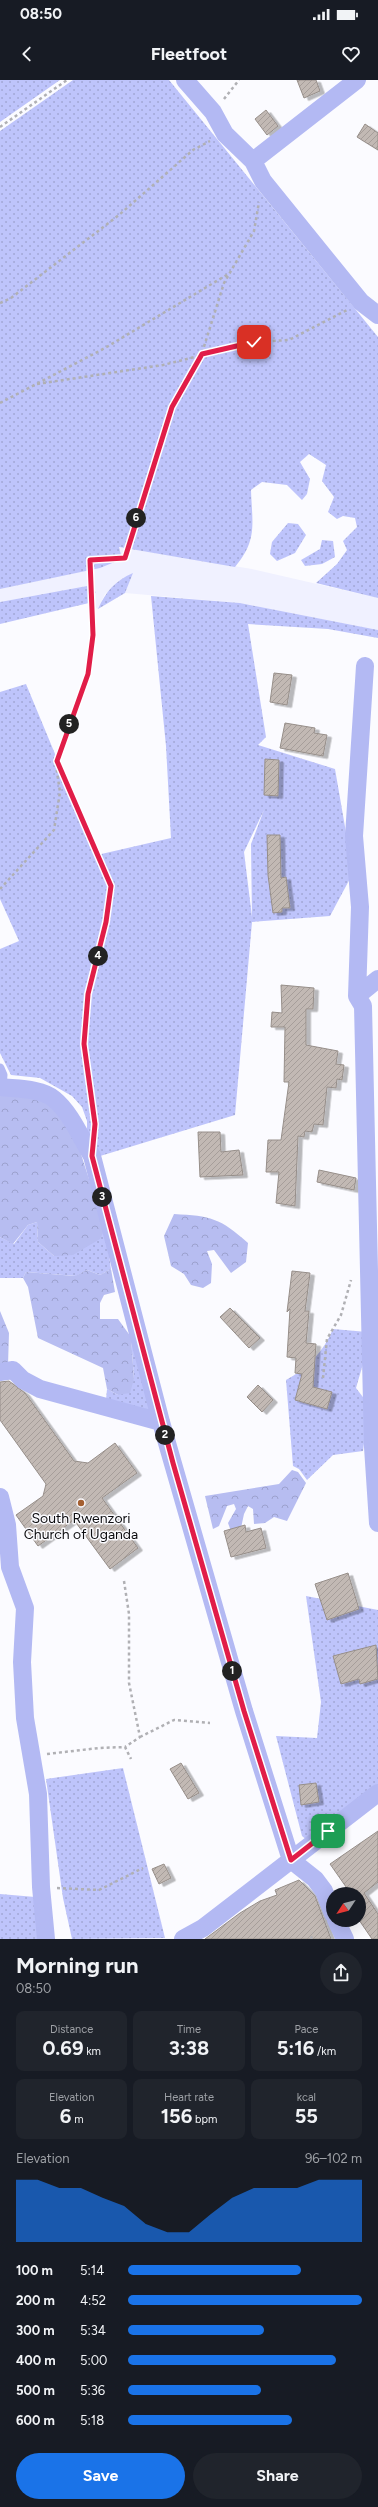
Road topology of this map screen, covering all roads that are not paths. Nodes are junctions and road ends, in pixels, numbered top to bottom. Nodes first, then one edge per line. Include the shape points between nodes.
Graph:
1 (185, 80) edge
2 (357, 80) edge
3 (253, 161) junction
4 (373, 308) edge
5 (365, 666) dead end
6 (378, 979) edge
7 (357, 996) junction
8 (0, 1068) edge
9 (1, 1087) edge
10 (372, 1177) edge
11 (0, 1372) edge
12 (375, 1397) edge
13 (161, 1422) junction
14 (0, 1498) edge
15 (378, 1523) edge
16 (5, 1572) edge
17 (378, 1793) edge
18 (291, 1860) junction
19 (326, 1896) edge
20 (339, 1927) edge
21 (47, 1938) edge
22 (183, 1939) edge
23 (345, 1939) edge

1 - 3 street via 213,112 225,134
2 - 3 street
3 - 4 street via 263,181
5 - 7 street via 354,836 360,907
6 - 7 street
7 - 10 street via 363,1006
8 - 9 lane via 3,1075
9 - 13 street via 28,1090 54,1099 92,1156
10 - 12 street
11 - 13 street via 13,1370 23,1380 40,1389
12 - 15 street
13 - 18 street via 244,1711
14 - 16 street via 7,1525
16 - 21 street via 25,1608 22,1662 25,1718 38,1794 41,1887
17 - 18 street
18 - 19 street via 315,1879
18 - 22 street via 202,1928
20 - 23 street

